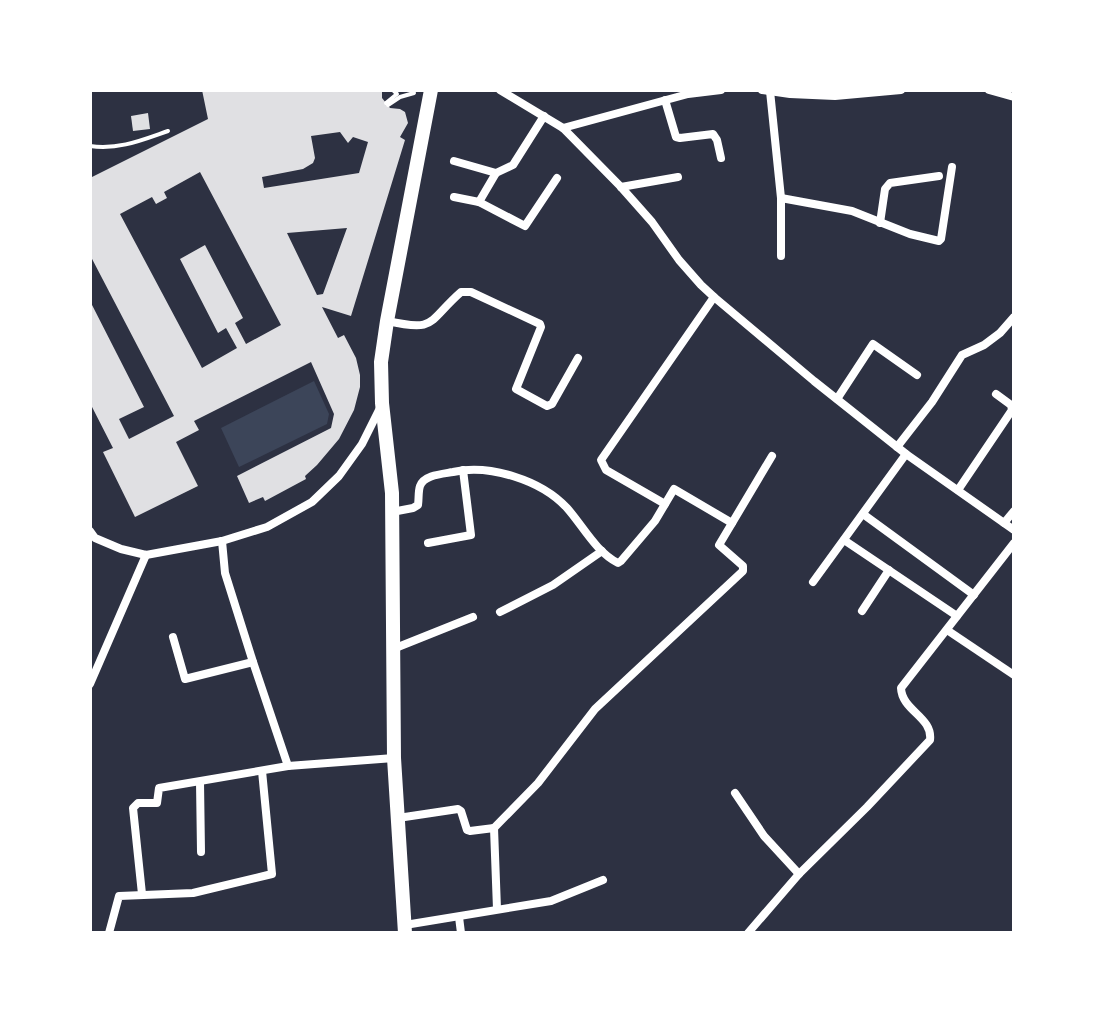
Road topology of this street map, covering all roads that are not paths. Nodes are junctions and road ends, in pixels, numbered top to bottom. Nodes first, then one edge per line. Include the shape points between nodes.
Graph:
1 (431, 90) edge
2 (500, 90) edge
3 (721, 90) edge
4 (762, 90) edge
5 (901, 90) edge
6 (989, 90) edge
7 (770, 91) edge
8 (790, 92) edge
9 (1014, 97) edge
10 (665, 100) junction
11 (544, 116) junction
12 (563, 128) junction
13 (721, 158) dead end
14 (454, 161) dead end
15 (952, 167) dead end
16 (496, 173) junction
17 (939, 176) dead end
18 (678, 177) dead end
19 (557, 178) dead end
20 (621, 187) junction
21 (454, 197) dead end
22 (781, 198) junction
23 (479, 202) junction
24 (880, 223) junction
25 (781, 256) dead end
26 (714, 297) junction
27 (1014, 317) edge
28 (387, 321) junction
29 (578, 358) dead end
30 (917, 375) dead end
31 (996, 394) dead end
32 (837, 399) junction
33 (382, 403) junction
34 (897, 447) junction
35 (906, 454) junction
36 (772, 456) dead end
37 (463, 470) junction
38 (958, 490) junction
39 (665, 504) junction
40 (1014, 511) edge
41 (392, 512) junction
42 (863, 514) junction
43 (732, 523) junction
44 (1004, 523) junction
45 (1014, 530) edge
46 (90, 531) edge
47 (844, 540) junction
48 (222, 541) junction
49 (428, 543) dead end
50 (1014, 543) edge
51 (602, 551) junction
52 (146, 555) junction
53 (889, 570) junction
54 (813, 582) dead end
55 (974, 595) junction
56 (862, 611) dead end
57 (500, 612) dead end
58 (957, 616) junction
59 (473, 617) dead end
60 (947, 630) junction
61 (173, 637) dead end
62 (393, 649) junction
63 (253, 662) junction
64 (1014, 675) edge
65 (90, 684) edge
66 (394, 758) junction
67 (288, 766) junction
68 (262, 771) junction
69 (200, 782) junction
70 (735, 793) dead end
71 (398, 818) junction
72 (494, 828) junction
73 (201, 852) dead end
74 (799, 874) junction
75 (603, 880) dead end
76 (142, 894) junction
77 (497, 909) junction
78 (459, 917) junction
79 (405, 929) edge
80 (109, 933) edge
81 (461, 933) edge
82 (748, 933) edge

1 - 28 street
2 - 11 street
3 - 10 street
4 - 7 street
5 - 8 street via 835,96
6 - 9 street
7 - 8 street
7 - 22 street
10 - 12 street
10 - 13 street via 676,137 713,134
11 - 12 street
11 - 16 street via 513,165
12 - 20 street
14 - 16 street
15 - 24 street via 940,241
16 - 23 street
17 - 24 street via 890,183
18 - 20 street
19 - 23 street via 525,226
20 - 26 street
21 - 23 street
22 - 24 street via 852,211
22 - 25 street
26 - 32 street
26 - 39 street via 601,460 606,470
27 - 34 street via 984,345 962,355
28 - 29 street via 423,326 461,292 471,292 540,324 516,389 547,406
28 - 33 street
30 - 32 street via 873,344
31 - 38 street via 1012,410
32 - 34 street
33 - 41 street
33 - 48 street via 362,444 312,502 267,527
34 - 35 street
35 - 38 street
35 - 42 street
36 - 43 street
37 - 41 street via 425,479 418,505
37 - 49 street via 471,535
37 - 51 street via 508,474 541,487 569,510
38 - 44 street
39 - 43 street via 674,489
39 - 51 street via 621,561 614,562
40 - 44 street
41 - 62 street
42 - 47 street
42 - 55 street
43 - 72 street via 719,545 743,571 595,709 538,783
44 - 45 street
46 - 52 street via 95,538
47 - 53 street
47 - 54 street
48 - 52 street
48 - 63 street via 225,573
50 - 55 street
51 - 57 street via 553,585
52 - 65 street
53 - 56 street
53 - 58 street
55 - 58 street
58 - 60 street
59 - 62 street
60 - 64 street
60 - 74 street via 901,688 903,699 929,727 930,740
61 - 63 street via 185,679
62 - 66 street
63 - 67 street
66 - 67 street
66 - 71 street
67 - 68 street
68 - 69 street
68 - 76 street via 272,874 193,893
69 - 73 street
69 - 76 street via 159,788 157,803 134,806
70 - 74 street
71 - 72 street via 458,809 469,831
71 - 79 street
72 - 77 street
74 - 82 street
75 - 77 street via 551,901
76 - 80 street via 119,896
77 - 78 street
78 - 79 street
78 - 81 street

